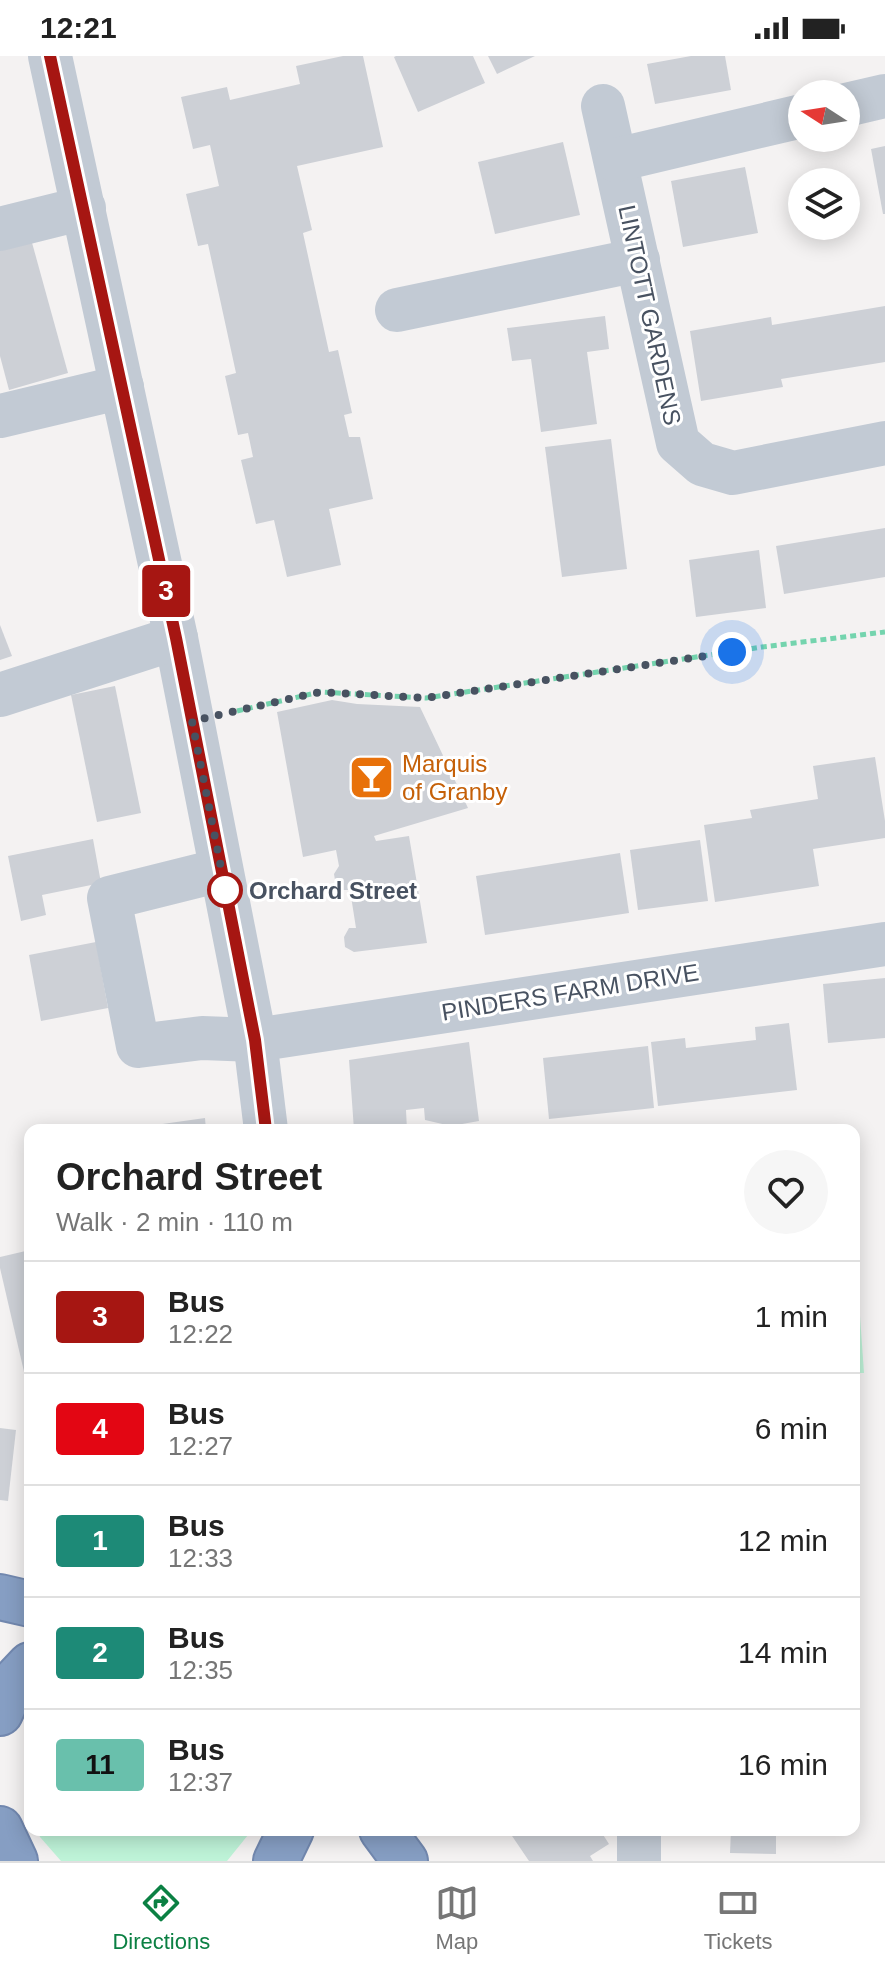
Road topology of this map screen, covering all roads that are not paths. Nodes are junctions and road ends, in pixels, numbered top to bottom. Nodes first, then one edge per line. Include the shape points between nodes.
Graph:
1 (50, 56) edge
2 (885, 96) edge
3 (860, 102) edge
4 (603, 106) dead end
5 (788, 119) edge
6 (616, 160) junction
7 (84, 208) junction
8 (0, 229) edge
9 (638, 260) junction
10 (397, 310) dead end
11 (122, 387) junction
12 (0, 416) edge
13 (885, 443) edge
14 (176, 638) junction
15 (0, 695) edge
16 (221, 870) junction
17 (885, 944) edge
18 (255, 1040) junction
19 (265, 1124) edge
20 (0, 1597) edge
21 (24, 1603) edge
22 (24, 1671) edge
23 (0, 1713) edge
24 (0, 1829) edge
25 (288, 1836) edge
26 (386, 1836) edge
27 (639, 1836) edge
28 (15, 1861) edge
29 (276, 1861) edge
30 (405, 1861) edge
31 (639, 1861) edge

1 - 7 street
2 - 3 street
4 - 6 street, LINTOTT GARDENS
5 - 6 street
6 - 9 street, LINTOTT GARDENS
7 - 8 street
7 - 11 street
9 - 10 street
9 - 13 street, LINTOTT GARDENS via 678,443 702,464 733,473
11 - 12 street
11 - 14 street
14 - 15 street
14 - 16 street
16 - 18 street
16 - 18 street, PINDERS FARM DRIVE via 109,898 138,1046 202,1038
17 - 18 street, PINDERS FARM DRIVE
18 - 19 street
20 - 21 highway
22 - 23 highway
24 - 28 highway
25 - 29 highway
26 - 30 highway
27 - 31 street

